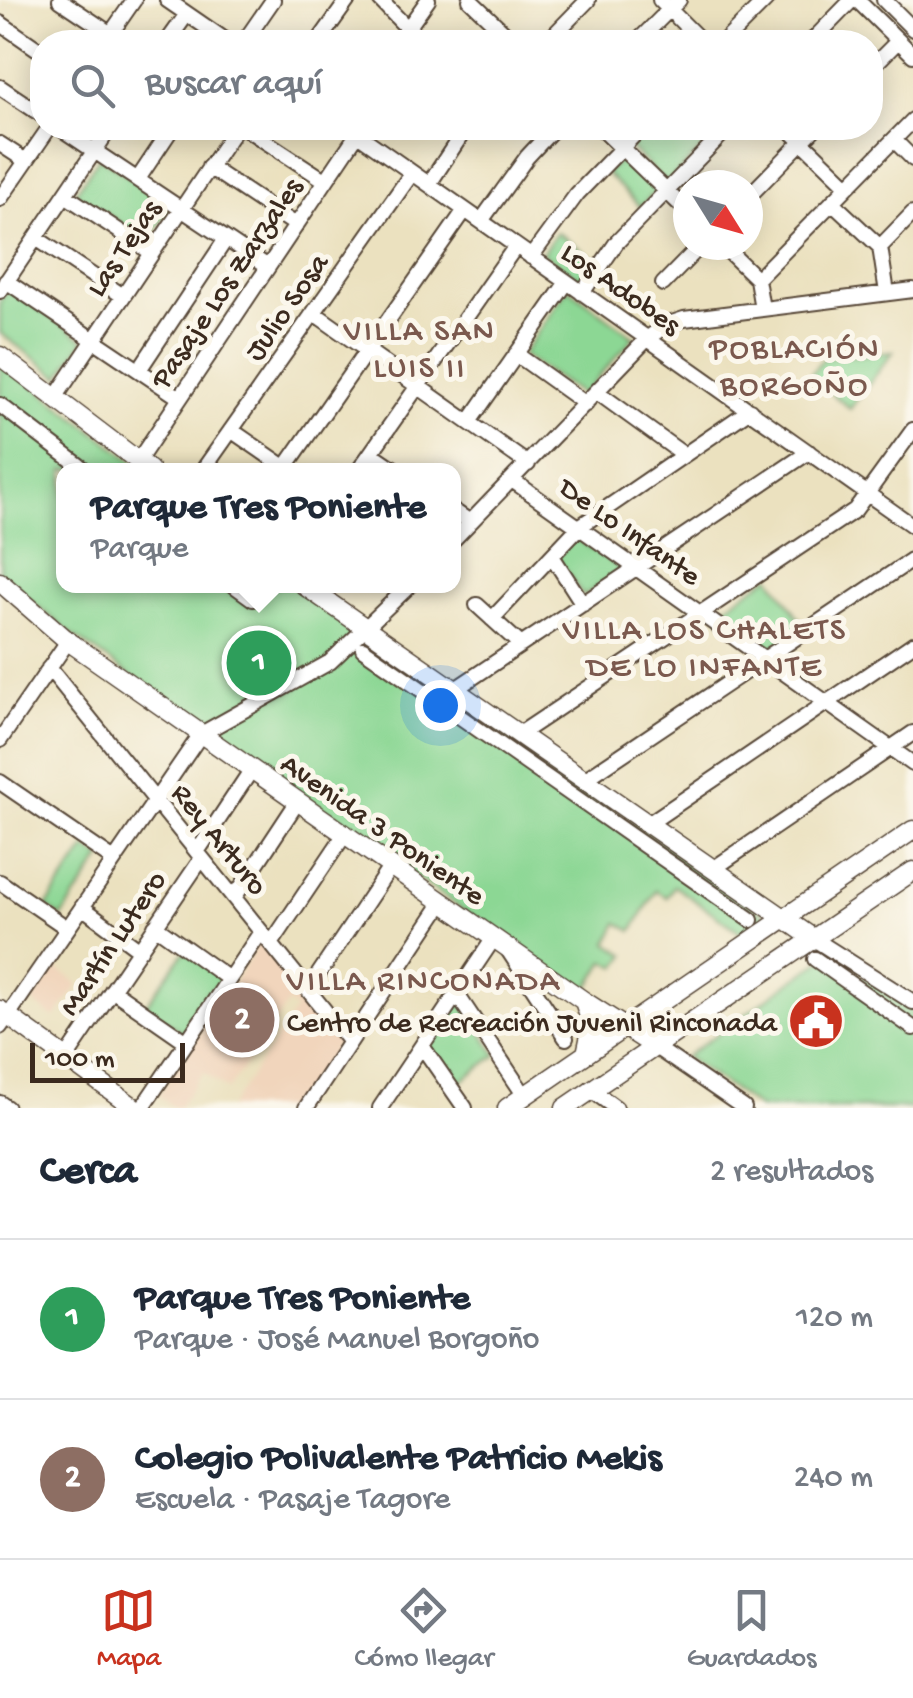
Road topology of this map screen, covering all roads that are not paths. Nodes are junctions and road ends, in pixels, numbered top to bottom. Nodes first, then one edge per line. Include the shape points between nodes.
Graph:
1 (60, 0) edge
2 (134, 0) edge
3 (167, 0) edge
4 (273, 0) edge
5 (348, 0) edge
6 (380, 0) edge
7 (428, 0) edge
8 (470, 0) edge
9 (766, 0) edge
10 (854, 0) edge
11 (884, 0) edge
12 (669, 3) edge
13 (578, 4) edge
14 (187, 14) junction
15 (0, 23) edge
16 (408, 29) joint
17 (913, 29) edge
18 (98, 30) edge
19 (113, 30) edge
20 (176, 30) edge
21 (210, 30) edge
22 (252, 30) edge
23 (327, 30) edge
24 (501, 30) edge
25 (557, 30) edge
26 (647, 30) edge
27 (692, 30) edge
28 (736, 30) edge
29 (823, 30) edge
30 (898, 40) junction
31 (30, 44) edge
32 (913, 55) edge
33 (883, 56) edge
34 (0, 87) edge
35 (30, 108) edge
36 (913, 120) edge
37 (40, 140) edge
38 (79, 140) edge
39 (101, 140) edge
40 (164, 140) edge
41 (228, 140) edge
42 (263, 140) edge
43 (348, 140) edge
44 (367, 140) edge
45 (458, 140) edge
46 (542, 140) edge
47 (614, 140) edge
48 (630, 140) edge
49 (716, 140) edge
50 (894, 140) junction
51 (802, 141) joint
52 (0, 144) edge
53 (622, 148) junction
54 (94, 150) junction
55 (913, 159) edge
56 (26, 161) junction
57 (209, 167) junction
58 (412, 172) junction
59 (138, 180) junction
60 (763, 181) edge
61 (326, 182) junction
62 (428, 184) junction
63 (848, 186) junction
64 (666, 190) junction
65 (65, 195) junction
66 (673, 197) edge
67 (0, 200) edge
68 (832, 202) junction
69 (181, 209) junction
70 (465, 210) junction
71 (913, 213) edge
72 (481, 221) junction
73 (296, 226) junction
74 (36, 238) junction
75 (226, 239) junction
76 (516, 246) junction
77 (880, 247) junction
78 (152, 253) junction
79 (531, 257) junction
80 (686, 260) edge
81 (737, 260) edge
82 (268, 267) junction
83 (757, 279) junction
84 (567, 282) junction
85 (663, 284) dead end
86 (3, 286) edge
87 (913, 290) edge
88 (582, 293) junction
89 (887, 294) junction
90 (122, 296) junction
91 (762, 309) junction
92 (314, 313) junction
93 (648, 338) junction
94 (94, 340) junction
95 (367, 350) junction
96 (516, 354) junction
97 (0, 356) edge
98 (138, 370) junction
99 (418, 386) junction
100 (54, 398) junction
101 (180, 398) junction
102 (591, 398) junction
103 (0, 405) edge
104 (750, 410) junction
105 (469, 422) junction
106 (232, 430) junction
107 (913, 430) edge
108 (907, 451) edge
109 (809, 452) junction
110 (371, 453) junction
111 (684, 455) junction
112 (77, 463) edge
113 (140, 463) edge
114 (146, 463) edge
115 (208, 463) edge
116 (279, 463) edge
117 (291, 463) edge
118 (363, 463) edge
119 (386, 463) edge
120 (528, 464) junction
121 (512, 480) junction
122 (868, 494) junction
123 (461, 516) edge
124 (470, 522) junction
125 (913, 526) edge
126 (579, 527) junction
127 (461, 532) edge
128 (552, 556) junction
129 (913, 559) edge
130 (636, 568) junction
131 (0, 582) edge
132 (245, 593) edge
133 (315, 593) edge
134 (402, 593) edge
135 (253, 599) dead end
136 (582, 604) junction
137 (476, 605) dead end
138 (700, 612) junction
139 (492, 619) junction
140 (367, 629) junction
141 (68, 640) junction
142 (913, 644) edge
143 (521, 645) junction
144 (362, 650) dead end
145 (764, 659) junction
146 (49, 668) junction
147 (454, 690) junction
148 (826, 702) junction
149 (201, 734) junction
150 (518, 734) junction
151 (913, 734) edge
152 (0, 740) edge
153 (891, 748) junction
154 (913, 764) edge
155 (252, 769) junction
156 (584, 780) junction
157 (0, 782) edge
158 (155, 800) junction
159 (298, 801) junction
160 (648, 824) junction
161 (913, 830) edge
162 (345, 834) junction
163 (199, 855) junction
164 (114, 860) junction
165 (390, 866) junction
166 (713, 870) junction
167 (913, 871) edge
168 (0, 882) edge
169 (234, 898) junction
170 (444, 902) junction
171 (82, 907) junction
172 (782, 917) junction
173 (751, 920) dead end
174 (155, 926) junction
175 (67, 928) junction
176 (266, 938) junction
177 (814, 939) junction
178 (499, 941) junction
179 (140, 950) junction
180 (815, 959) dead end
181 (230, 979) junction
182 (112, 990) junction
183 (308, 990) junction
184 (456, 993) junction
185 (584, 1001) junction
186 (913, 1002) edge
187 (3, 1017) edge
188 (624, 1028) junction
189 (913, 1028) edge
190 (566, 1038) dead end
191 (187, 1042) junction
192 (350, 1042) junction
193 (422, 1046) junction
194 (654, 1046) junction
195 (586, 1054) junction
196 (66, 1058) junction
197 (590, 1090) junction
198 (525, 1096) junction
199 (0, 1102) edge
200 (389, 1104) edge
201 (8, 1108) edge
202 (139, 1108) edge
203 (306, 1108) edge
204 (466, 1108) edge
205 (507, 1108) edge
206 (565, 1108) edge
207 (616, 1108) edge
208 (744, 1108) edge

1 - 18 street
2 - 19 street
3 - 14 street
4 - 22 street
5 - 23 street
6 - 16 street
7 - 16 street
8 - 24 street
9 - 28 street
10 - 29 street
10 - 30 street
11 - 17 street
12 - 26 street
12 - 27 street
13 - 25 street
14 - 20 street
14 - 21 street
15 - 31 street
30 - 32 street
30 - 33 street
34 - 35 street
36 - 50 street
37 - 56 street
38 - 54 street
39 - 54 street
40 - 59 street
41 - 57 street, Las Tejas
42 - 61 street
43 - 61 street, Pasaje Los Zarzales
44 - 58 street, Los Adobes
45 - 62 street
46 - 72 street
47 - 53 street
48 - 53 street
49 - 64 street
50 - 55 street
50 - 63 street
51 - 60 street
51 - 63 street
52 - 56 street
53 - 64 street
53 - 79 street via 577,194
54 - 59 street
54 - 65 street
56 - 67 street
57 - 69 street, Las Tejas
57 - 73 street
58 - 62 street, Los Adobes
58 - 92 street, Julio Sosa
59 - 69 street
61 - 73 street, Pasaje Los Zarzales
62 - 70 street, Los Adobes
63 - 68 street
64 - 66 street
64 - 88 street via 617,242
65 - 74 street
65 - 78 street
68 - 77 street
68 - 83 street
69 - 75 street
69 - 78 street, Las Tejas
70 - 72 street, Los Adobes
70 - 95 street
71 - 77 street
72 - 76 street, Los Adobes
73 - 82 street, Pasaje Los Zarzales
74 - 86 street
74 - 90 street
75 - 82 street
75 - 98 street
76 - 79 street, Los Adobes
76 - 99 street
77 - 89 street
78 - 90 street, Las Tejas
79 - 84 street, Los Adobes
80 - 85 street
81 - 83 street
82 - 101 street, Pasaje Los Zarzales
83 - 91 street
84 - 88 street, Los Adobes
84 - 96 street
86 - 94 street
87 - 89 street
88 - 93 street, Los Adobes
89 - 91 street
90 - 94 street, Las Tejas
91 - 93 street via 675,321
92 - 95 street, De Lo Infante
92 - 106 street, Julio Sosa
93 - 102 street
93 - 104 street, Los Adobes
94 - 98 street
94 - 100 street, Las Tejas
95 - 99 street, De Lo Infante
95 - 117 street
96 - 102 street
96 - 105 street
97 - 100 main road
98 - 101 street
99 - 105 street, De Lo Infante
99 - 110 street
100 - 113 main road
101 - 114 street, Pasaje Los Zarzales
102 - 111 street
102 - 120 street
103 - 112 street
104 - 109 street, Los Adobes
104 - 111 street
105 - 120 street, De Lo Infante
106 - 115 street, Julio Sosa
106 - 116 street
107 - 108 street
108 - 122 street
109 - 122 street, Los Adobes
109 - 130 street
110 - 118 street
110 - 119 street
111 - 126 street
120 - 121 street
121 - 124 street
121 - 126 street, De Lo Infante
122 - 125 street, Los Adobes
122 - 138 street via 850,514
123 - 124 street
124 - 127 street
126 - 128 street
126 - 130 street, De Lo Infante
128 - 136 street
128 - 139 street
129 - 145 street
130 - 136 street
130 - 138 street, De Lo Infante
131 - 141 main road, Avenida 3 Poniente
132 - 135 street
133 - 140 main road
134 - 140 street
136 - 143 street
137 - 139 street
138 - 145 street, De Lo Infante
138 - 150 street
139 - 143 street
140 - 147 main road
140 - 149 street via 330,662
141 - 146 street
141 - 149 main road, Avenida 3 Poniente
142 - 148 street
143 - 147 street
144 - 173 street
145 - 148 street, De Lo Infante
145 - 156 street
146 - 152 street
146 - 158 street, Rey Arturo
147 - 150 main road
148 - 153 street, De Lo Infante
148 - 160 street
149 - 155 main road, Avenida 3 Poniente
149 - 158 street
150 - 156 main road
151 - 153 street
153 - 154 street, De Lo Infante
153 - 166 street
155 - 159 main road, Avenida 3 Poniente
155 - 163 street, Martín Lutero
156 - 160 main road
157 - 164 street
158 - 163 street, Rey Arturo
158 - 164 street
159 - 162 main road, Avenida 3 Poniente
159 - 169 street
160 - 166 main road
161 - 172 main road
162 - 165 main road, Avenida 3 Poniente
162 - 176 street
163 - 169 street, Rey Arturo
163 - 174 street, Martín Lutero
164 - 171 street
165 - 170 main road, Avenida 3 Poniente
165 - 183 street
166 - 172 main road
167 - 177 main road
168 - 175 street
169 - 176 street, Rey Arturo
170 - 178 main road, Avenida 3 Poniente
170 - 192 street
171 - 175 street
171 - 179 street
172 - 177 main road
172 - 188 main road
174 - 179 street, Martín Lutero
174 - 181 street
175 - 187 street
176 - 181 street
176 - 183 street, Rey Arturo
177 - 186 street
177 - 194 main road
178 - 184 street
178 - 185 main road, Avenida 3 Poniente
178 - 190 street
179 - 182 street, Martín Lutero
180 - 189 street
181 - 191 street
182 - 191 street
182 - 196 street, Martín Lutero
183 - 192 street, Rey Arturo
184 - 193 street
184 - 198 street
185 - 188 main road, Avenida 3 Poniente
185 - 195 main road via 592,1026
187 - 196 main road
188 - 194 main road, Avenida 3 Poniente
188 - 195 main road
191 - 202 street
192 - 203 street
193 - 200 street
193 - 204 street
194 - 197 main road
194 - 208 street, Avenida 3 Poniente
195 - 198 main road
196 - 202 main road
197 - 206 main road
197 - 207 street
198 - 205 main road
199 - 201 street

